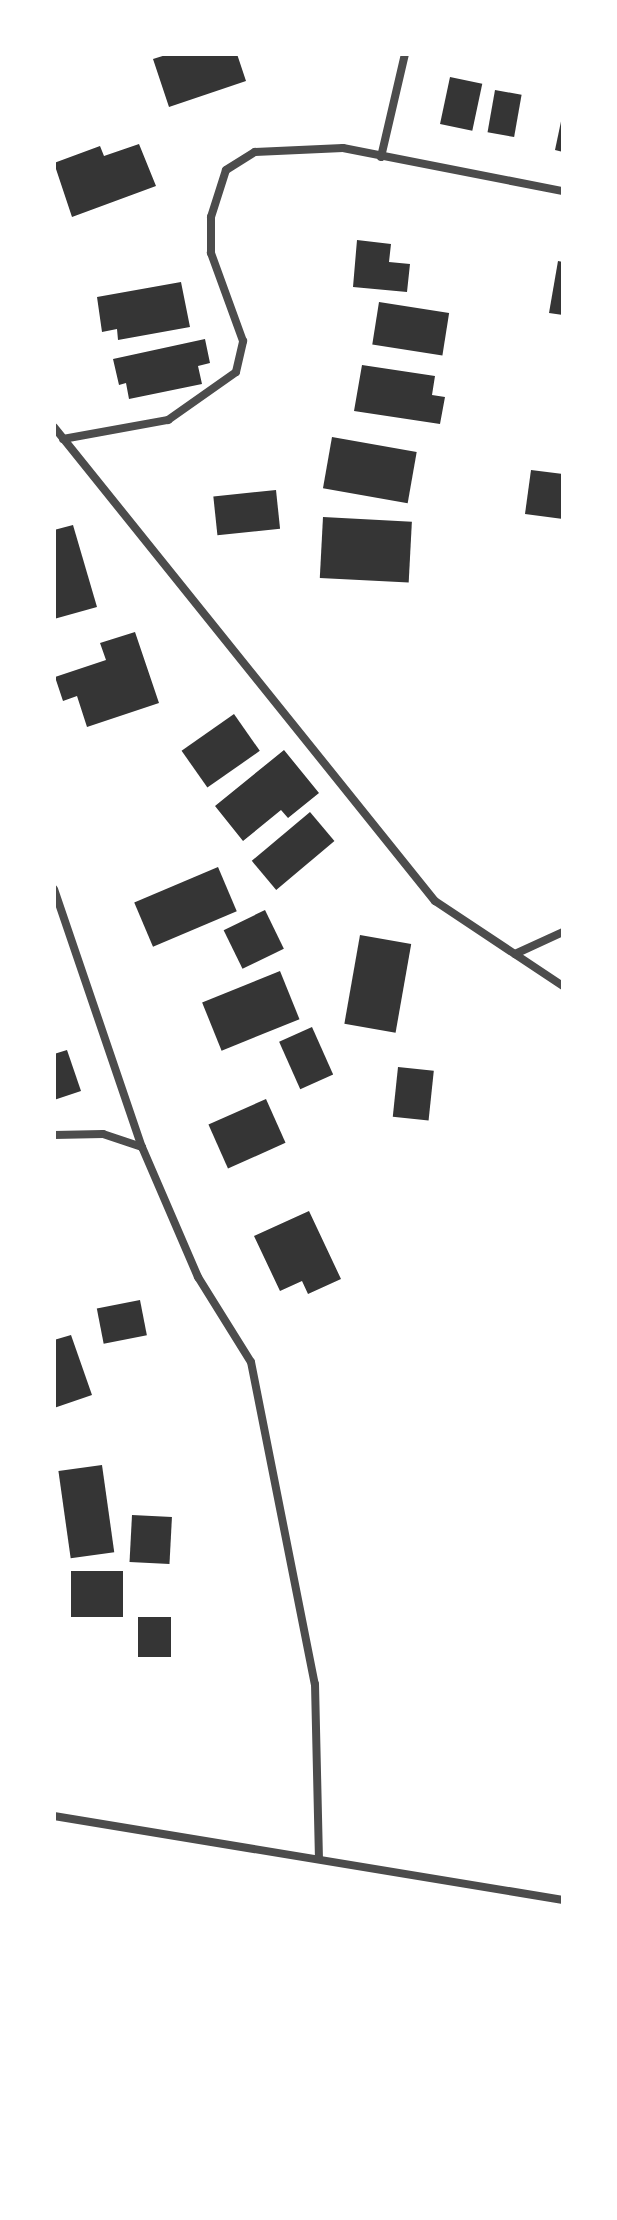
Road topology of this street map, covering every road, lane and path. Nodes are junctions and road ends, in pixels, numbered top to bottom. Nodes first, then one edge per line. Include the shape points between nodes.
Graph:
1 (405, 54) edge
2 (381, 157) junction
3 (563, 191) edge
4 (54, 427) edge
5 (63, 439) junction
6 (54, 889) edge
7 (563, 932) edge
8 (515, 954) junction
9 (563, 986) edge
10 (54, 1135) edge
11 (142, 1147) junction
12 (54, 1816) edge
13 (319, 1857) junction
14 (563, 1900) edge

1 - 2 street
2 - 3 street
2 - 5 street via 343,148 255,152 226,170 211,217 211,253 243,341 236,372 168,420
4 - 5 street
5 - 8 street via 435,901
6 - 11 street
7 - 8 street
8 - 9 street
10 - 11 street via 103,1134
11 - 13 street via 198,1277 251,1362 315,1684
12 - 13 street
13 - 14 street

